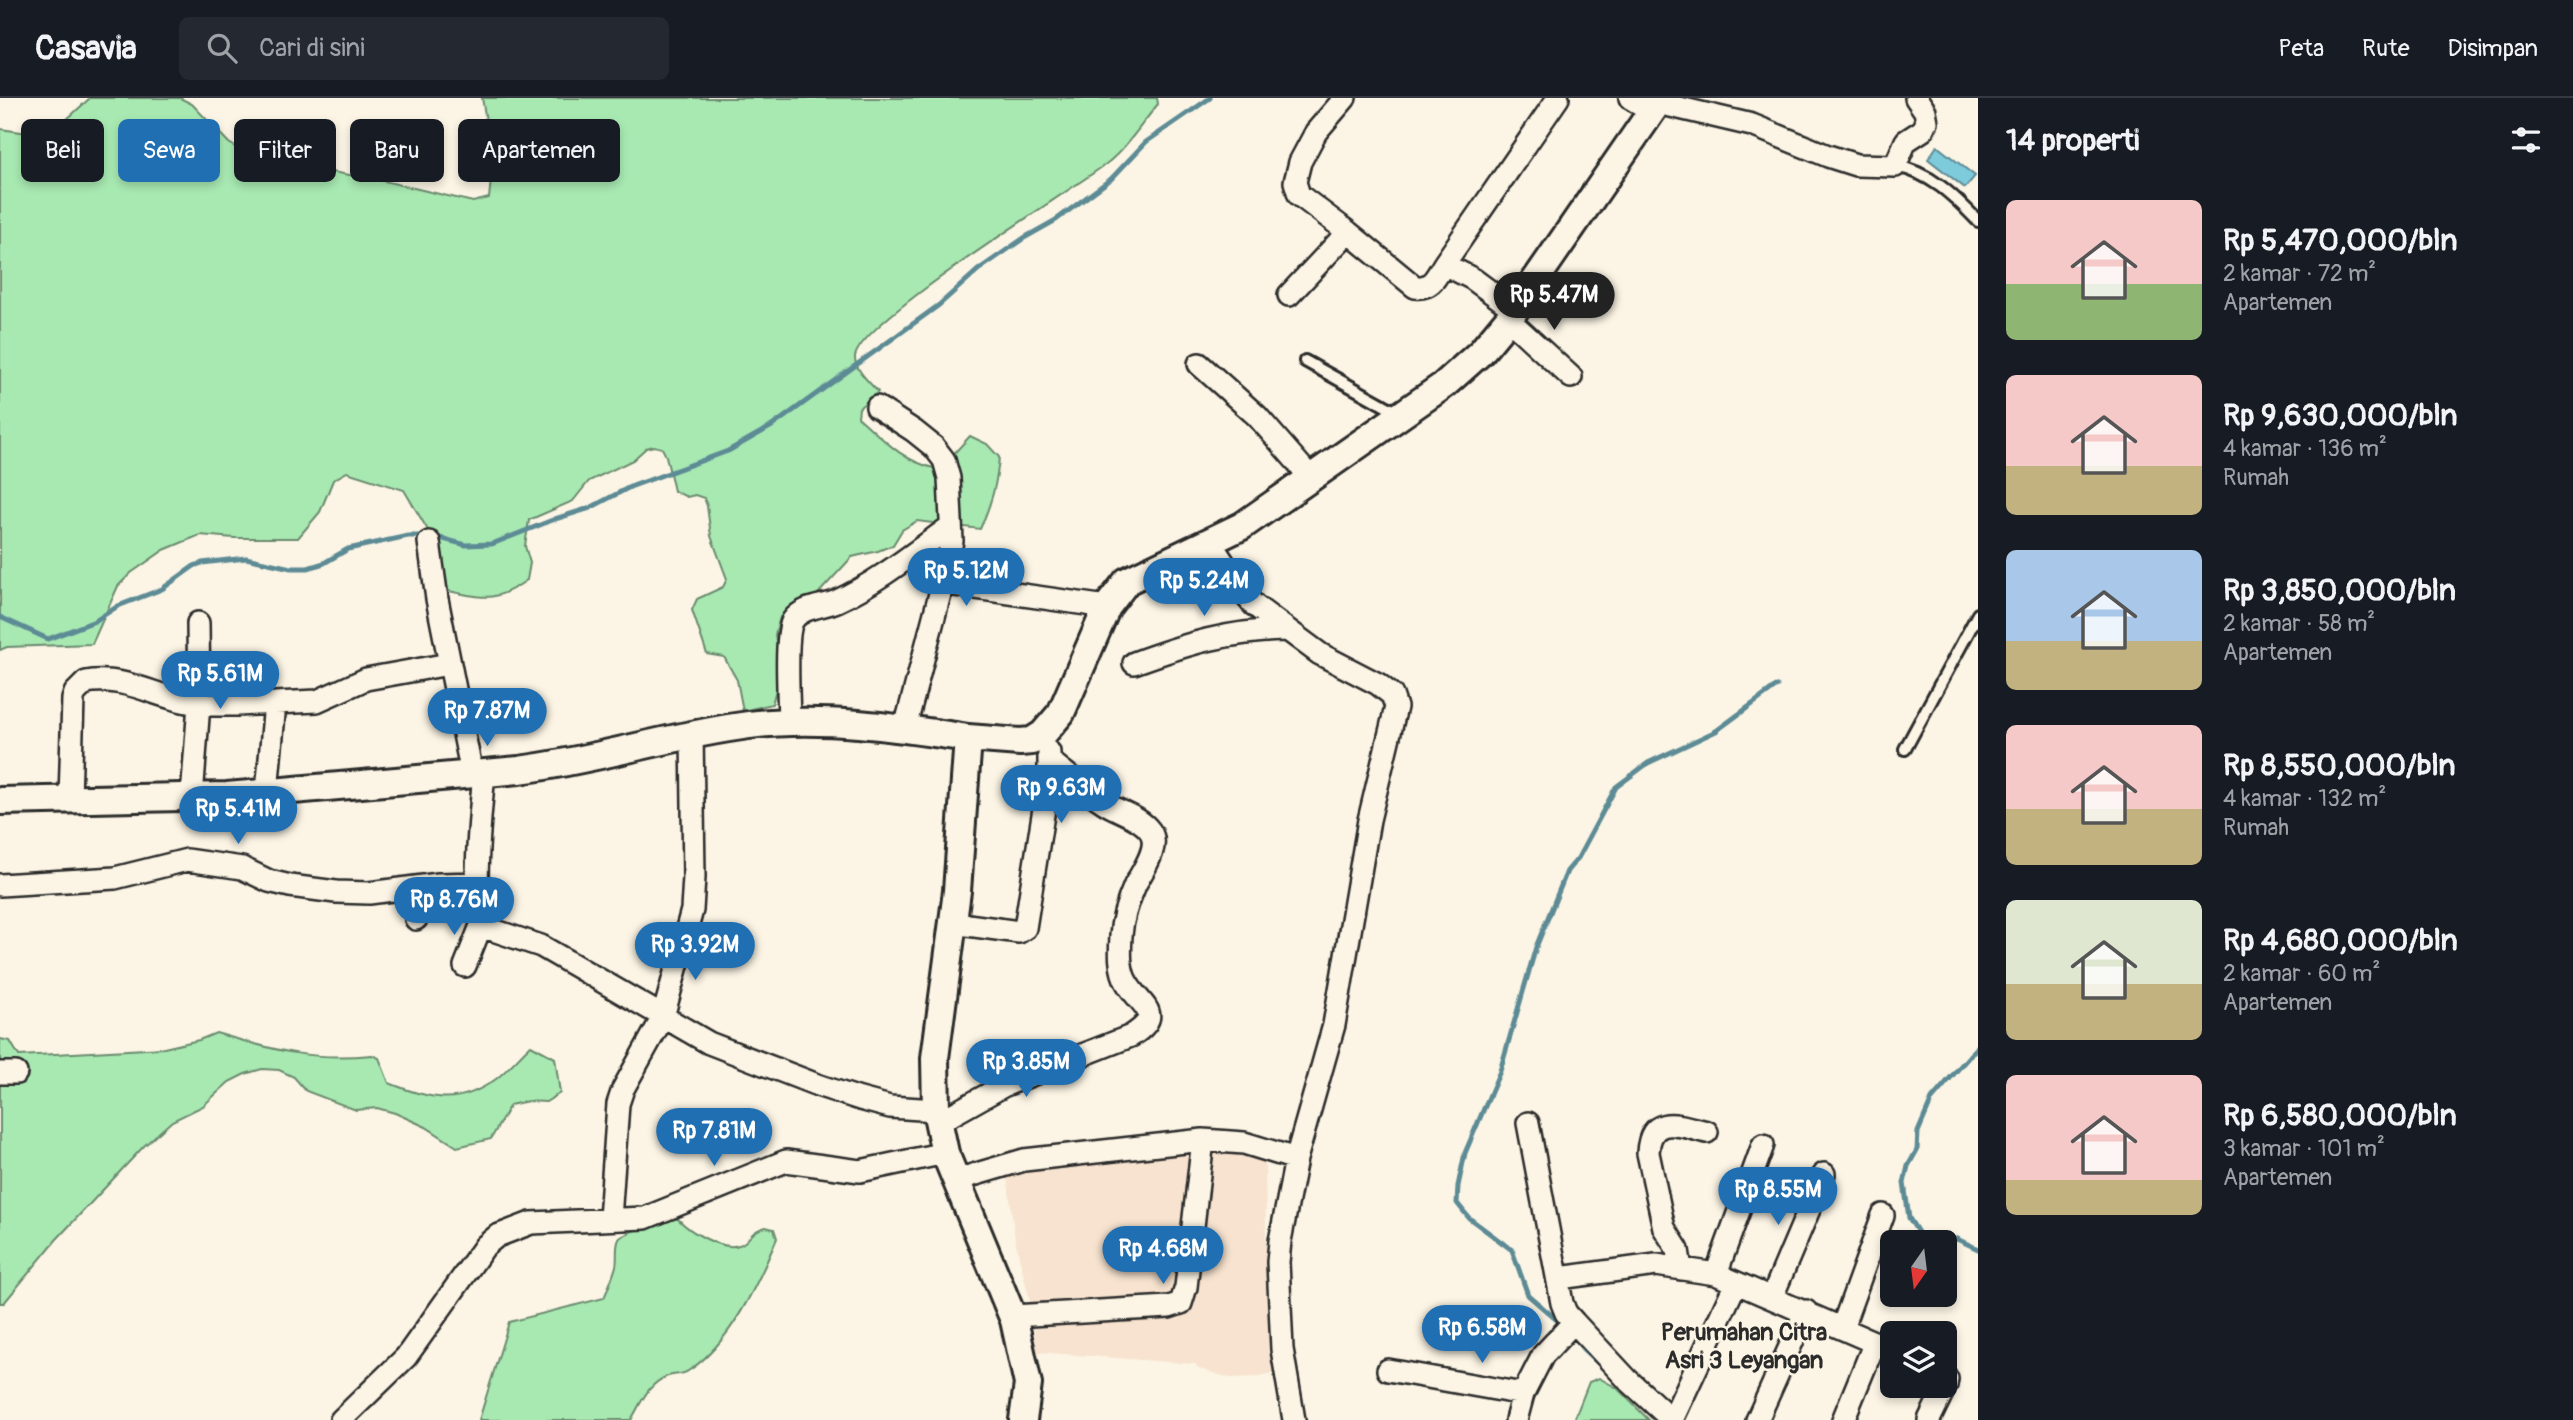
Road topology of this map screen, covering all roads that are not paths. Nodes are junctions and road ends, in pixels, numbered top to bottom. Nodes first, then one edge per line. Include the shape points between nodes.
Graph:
1 (1345, 98) edge
2 (1916, 98) edge
3 (1554, 99) edge
4 (1650, 103) edge
5 (1895, 166) junction
6 (1978, 221) edge
7 (1348, 232) junction
8 (1444, 264) junction
9 (1289, 295) dead end
10 (1512, 314) junction
11 (1305, 361) dead end
12 (1199, 364) dead end
13 (1571, 377) dead end
14 (877, 407) dead end
15 (1403, 415) junction
16 (1312, 479) junction
17 (951, 526) junction
18 (429, 542) dead end
19 (1210, 542) junction
20 (942, 586) junction
21 (1107, 607) junction
22 (1978, 614) edge
23 (198, 623) dead end
24 (1286, 630) junction
25 (1133, 663) dead end
26 (449, 664) junction
27 (199, 704) junction
28 (275, 704) junction
29 (789, 723) junction
30 (905, 728) junction
31 (692, 733) junction
32 (1044, 734) junction
33 (968, 738) junction
34 (1905, 749) dead end
35 (1050, 761) junction
36 (478, 773) junction
37 (267, 792) junction
38 (192, 797) junction
39 (70, 799) junction
40 (0, 800) edge
41 (477, 883) junction
42 (0, 885) edge
43 (425, 886) junction
44 (416, 919) dead end
45 (482, 923) junction
46 (953, 923) junction
47 (465, 967) dead end
48 (663, 1017) junction
49 (936, 1117) junction
50 (1528, 1123) dead end
51 (1707, 1132) dead end
52 (1203, 1140) junction
53 (1763, 1144) dead end
54 (945, 1153) junction
55 (1296, 1159) junction
56 (1824, 1174) dead end
57 (956, 1180) junction
58 (1883, 1215) dead end
59 (610, 1219) junction
60 (1681, 1269) junction
61 (1716, 1274) junction
62 (1559, 1279) junction
63 (1736, 1283) junction
64 (1772, 1297) junction
65 (1806, 1311) junction
66 (1013, 1316) junction
67 (1569, 1328) junction
68 (1842, 1328) junction
69 (1880, 1345) edge
70 (1880, 1352) edge
71 (1388, 1370) dead end
72 (1524, 1394) junction
73 (1940, 1398) edge
74 (341, 1420) edge
75 (1023, 1420) edge
76 (1294, 1420) edge
77 (1516, 1420) edge
78 (1672, 1420) edge
79 (1757, 1420) edge
80 (1843, 1420) edge
81 (1929, 1420) edge

1 - 7 street via 1316,132 1295,182 1299,195
2 - 5 street via 1927,122 1906,141
3 - 8 street
4 - 5 street via 1752,125 1856,165
4 - 10 street
5 - 6 lane via 1914,169 1939,185
7 - 8 street via 1415,287 1431,285
7 - 9 street
8 - 10 street via 1473,279
10 - 13 street
10 - 15 street via 1489,344
11 - 15 lane
12 - 16 street via 1257,416
14 - 17 street via 914,431 944,460
15 - 16 street
16 - 19 street
17 - 20 street
17 - 29 street via 884,574 794,620 789,635
18 - 26 street
19 - 21 street via 1131,578
19 - 24 street via 1249,600
20 - 21 street
20 - 30 street
21 - 32 street via 1061,713
22 - 34 lane
23 - 27 street
24 - 25 street via 1210,638
24 - 55 street via 1378,684 1396,707 1369,820 1334,1025
26 - 28 street via 366,679 317,701
26 - 36 street
27 - 28 street
27 - 38 street
27 - 39 street via 118,681 86,682 73,699
28 - 37 street
29 - 30 street
29 - 31 street
30 - 33 street
31 - 36 street via 555,765
31 - 48 street via 692,910
32 - 33 street via 1020,742
32 - 35 street
33 - 46 street
35 - 46 street via 1025,928 1019,932
35 - 49 street via 1102,802 1141,823 1154,840 1121,923 1120,955 1126,982 1149,1021 1131,1036
36 - 37 street
36 - 41 street
37 - 38 street
38 - 39 street
39 - 40 street
41 - 43 street
41 - 45 street
42 - 43 street via 115,878 187,860 242,868 269,881 319,890 369,893
43 - 44 street
45 - 47 street
45 - 48 street via 541,946
46 - 49 street via 935,1058
48 - 49 street via 709,1043 820,1086
48 - 59 street via 618,1104
49 - 54 street
50 - 62 street
51 - 60 street via 1662,1125 1648,1143 1664,1228 1678,1250
52 - 55 street via 1244,1143
52 - 57 street via 1024,1160
52 - 66 street via 1181,1303
53 - 61 street
54 - 57 street
54 - 59 street via 860,1171 786,1161 645,1218
55 - 76 street via 1278,1262 1282,1353
56 - 64 street
57 - 66 street
58 - 68 street
59 - 74 street via 531,1223 497,1236 485,1246 406,1357
60 - 61 street
60 - 62 street via 1656,1265
61 - 63 street
62 - 67 street
63 - 64 street
63 - 78 street
64 - 65 street
65 - 68 street
65 - 79 street
66 - 75 street via 1028,1384
67 - 72 street via 1543,1355
67 - 78 street
68 - 69 street
70 - 80 street
71 - 72 street
72 - 77 street
73 - 81 street

